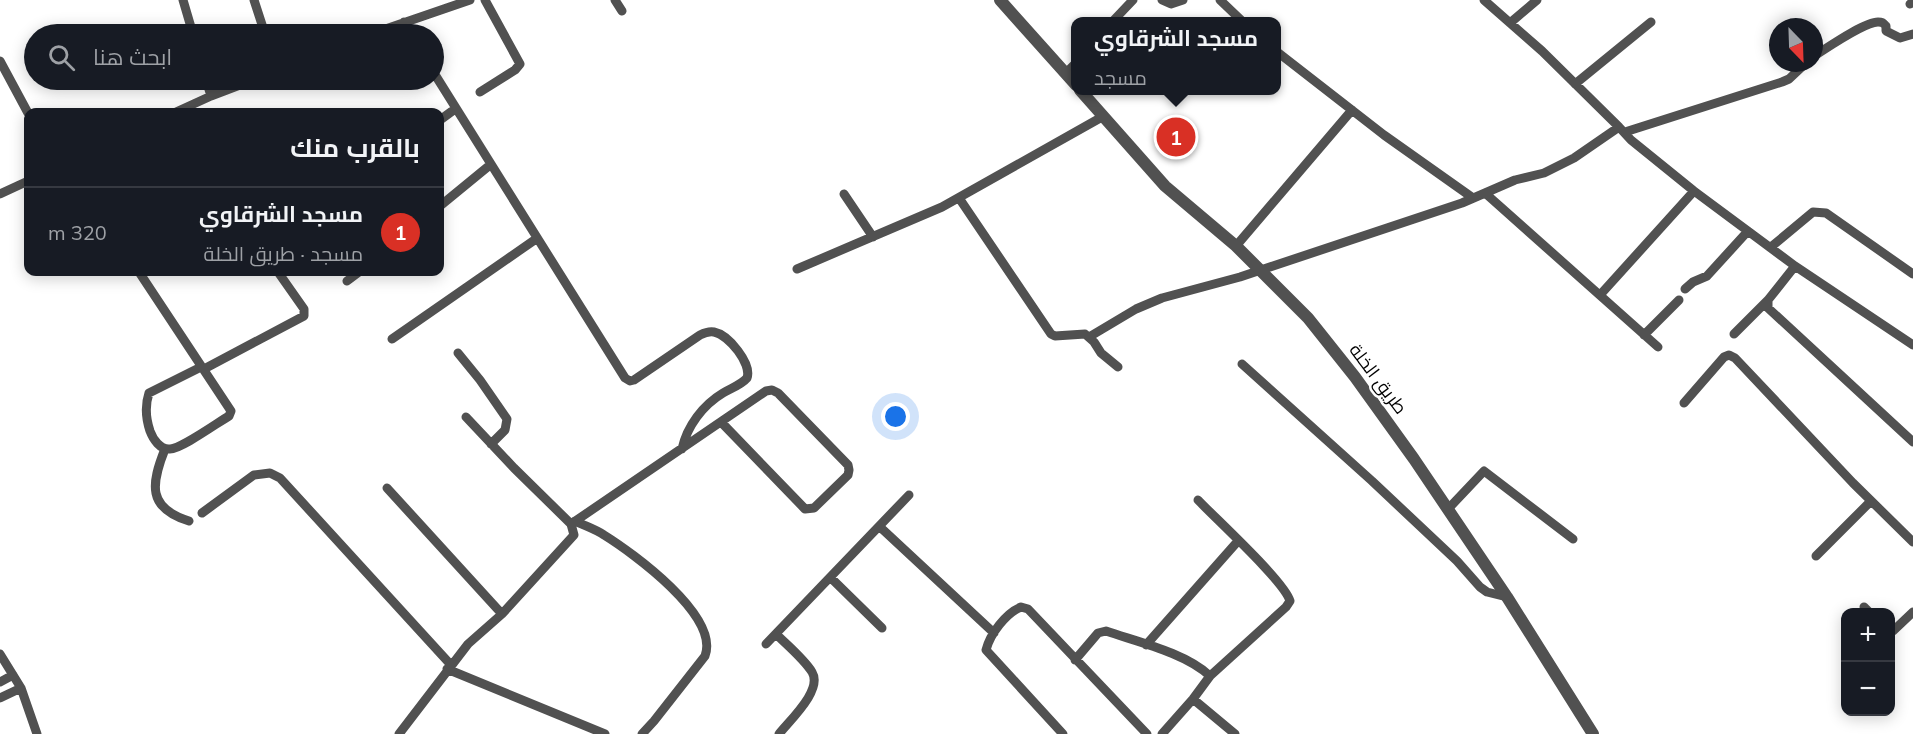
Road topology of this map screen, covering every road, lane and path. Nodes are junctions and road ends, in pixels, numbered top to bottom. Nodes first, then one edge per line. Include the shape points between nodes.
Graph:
1 (183, 0) edge
2 (254, 0) edge
3 (469, 0) edge
4 (484, 0) edge
5 (615, 0) edge
6 (1000, 0) edge
7 (1133, 0) edge
8 (1162, 0) edge
9 (1183, 0) edge
10 (1220, 0) edge
11 (1484, 0) edge
12 (1537, 0) edge
13 (622, 11) dead end
14 (1117, 17) edge
15 (1238, 17) edge
16 (404, 22) joint
17 (1651, 22) dead end
18 (1510, 23) junction
19 (190, 24) edge
20 (262, 24) edge
21 (398, 24) edge
22 (1913, 34) edge
23 (1823, 51) edge
24 (1281, 55) edge
25 (0, 61) edge
26 (1071, 68) edge
27 (1797, 72) edge
28 (1066, 73) junction
29 (1071, 79) edge
30 (1575, 84) junction
31 (209, 90) edge
32 (227, 90) edge
33 (444, 90) edge
34 (480, 92) dead end
35 (1084, 95) edge
36 (211, 96) junction
37 (25, 108) edge
38 (185, 108) edge
39 (455, 109) junction
40 (1352, 110) junction
41 (444, 117) edge
42 (1102, 117) junction
43 (1622, 130) junction
44 (490, 165) junction
45 (24, 183) edge
46 (1694, 191) junction
47 (1485, 193) junction
48 (0, 194) edge
49 (844, 194) dead end
50 (959, 198) junction
51 (1473, 198) junction
52 (444, 203) edge
53 (1748, 231) junction
54 (873, 237) junction
55 (536, 239) junction
56 (1236, 246) junction
57 (1771, 247) junction
58 (1795, 266) junction
59 (797, 269) dead end
60 (1262, 270) junction
61 (1913, 274) edge
62 (141, 276) edge
63 (281, 276) edge
64 (354, 276) edge
65 (347, 281) dead end
66 (1685, 289) dead end
67 (1600, 295) junction
68 (1679, 300) dead end
69 (1768, 300) junction
70 (1734, 334) dead end
71 (1644, 335) junction
72 (1089, 337) junction
73 (392, 339) dead end
74 (1913, 345) edge
75 (1658, 347) dead end
76 (458, 353) dead end
77 (1242, 364) dead end
78 (1118, 367) dead end
79 (203, 368) junction
80 (1684, 403) dead end
81 (466, 417) dead end
82 (722, 422) junction
83 (1913, 442) edge
84 (491, 444) junction
85 (165, 449) junction
86 (682, 449) junction
87 (387, 488) dead end
88 (909, 495) dead end
89 (1198, 500) dead end
90 (1871, 501) junction
91 (1448, 509) junction
92 (202, 513) dead end
93 (189, 521) dead end
94 (573, 523) junction
95 (880, 526) junction
96 (1573, 539) dead end
97 (1238, 541) junction
98 (1913, 542) edge
99 (1816, 556) dead end
100 (831, 578) junction
101 (1507, 597) junction
102 (1913, 612) edge
103 (502, 614) junction
104 (882, 628) dead end
105 (1895, 629) edge
106 (994, 633) junction
107 (776, 634) junction
108 (766, 644) dead end
109 (1146, 645) junction
110 (0, 654) edge
111 (1075, 660) junction
112 (449, 667) junction
113 (13, 675) junction
114 (1209, 676) junction
115 (0, 682) edge
116 (21, 688) junction
117 (0, 698) edge
118 (1193, 699) junction
119 (37, 734) edge
120 (399, 734) edge
121 (605, 734) edge
122 (642, 734) edge
123 (779, 734) edge
124 (1063, 734) edge
125 (1147, 734) edge
126 (1162, 734) edge
127 (1235, 734) edge
128 (1593, 734) edge

1 - 19 street
2 - 20 street
3 - 16 street
4 - 34 street via 520,64
5 - 13 street
6 - 28 street
7 - 14 street
8 - 9 street via 1171,4
10 - 15 street
11 - 18 street
12 - 18 street
16 - 21 street
17 - 30 street
18 - 30 street
22 - 23 street via 1900,38 1875,22
24 - 40 street
25 - 37 street
26 - 28 street
27 - 43 street via 1782,82
28 - 29 street
30 - 43 street
31 - 36 street
32 - 36 street
33 - 39 street
35 - 42 street, طريق الخلة
36 - 38 street
39 - 41 street
39 - 44 street
40 - 51 street
40 - 56 street
42 - 50 street
42 - 56 street, طريق الخلة via 1165,186
43 - 46 street
43 - 47 street via 1560,166
44 - 52 street
44 - 55 street
45 - 48 street
46 - 53 street
46 - 67 street
47 - 51 street
47 - 67 street
49 - 54 street
50 - 54 street
50 - 72 street via 1051,334 1080,333
51 - 60 street
53 - 57 street
53 - 66 street via 1707,276
54 - 59 street
55 - 73 street
55 - 86 street via 628,380 634,380 708,332 718,334 742,357 749,369 747,378 702,412 689,427
56 - 60 street, طريق الخلة
57 - 58 street
57 - 61 street via 1819,211
58 - 69 street
58 - 74 street
60 - 72 street via 1162,298
60 - 91 street, طريق الخلة via 1308,318 1355,377
62 - 79 street
63 - 79 street via 304,316
64 - 65 street
67 - 71 street
68 - 71 street
69 - 70 street
69 - 83 street via 1768,308
71 - 75 street
72 - 78 street
76 - 84 street via 507,419 505,430
77 - 101 street via 1372,481 1480,587
79 - 85 street via 149,393 148,425 152,436
79 - 85 street via 231,414 177,448
80 - 90 street via 1724,357 1735,357
81 - 84 street
82 - 82 street via 805,509 814,508 848,475 848,465 772,390
82 - 86 street
84 - 94 street
85 - 93 street via 154,480 156,496 168,512
86 - 94 street
87 - 103 street
88 - 95 street
89 - 97 street
90 - 98 street
90 - 99 street
91 - 96 street via 1484,471
91 - 101 street, طريق الخلة
92 - 112 street via 254,476 270,473 280,478
94 - 103 street via 571,539
94 - 122 street via 602,534 648,567 687,604 705,632 705,656
95 - 100 street
95 - 106 street
97 - 109 street
97 - 114 street via 1269,572 1290,601
100 - 104 street
100 - 107 street
101 - 128 street, طريق الخلة
102 - 105 street
103 - 112 street
106 - 111 street via 1013,611 1024,607
106 - 124 street via 986,651
107 - 108 street
107 - 123 street via 812,672 815,683
109 - 111 street via 1106,630 1098,633
109 - 114 street via 1179,657
110 - 113 street
111 - 125 street
112 - 120 street
112 - 121 street
113 - 115 street
113 - 116 street
114 - 118 street
116 - 117 street
116 - 119 street
118 - 126 street
118 - 127 street

